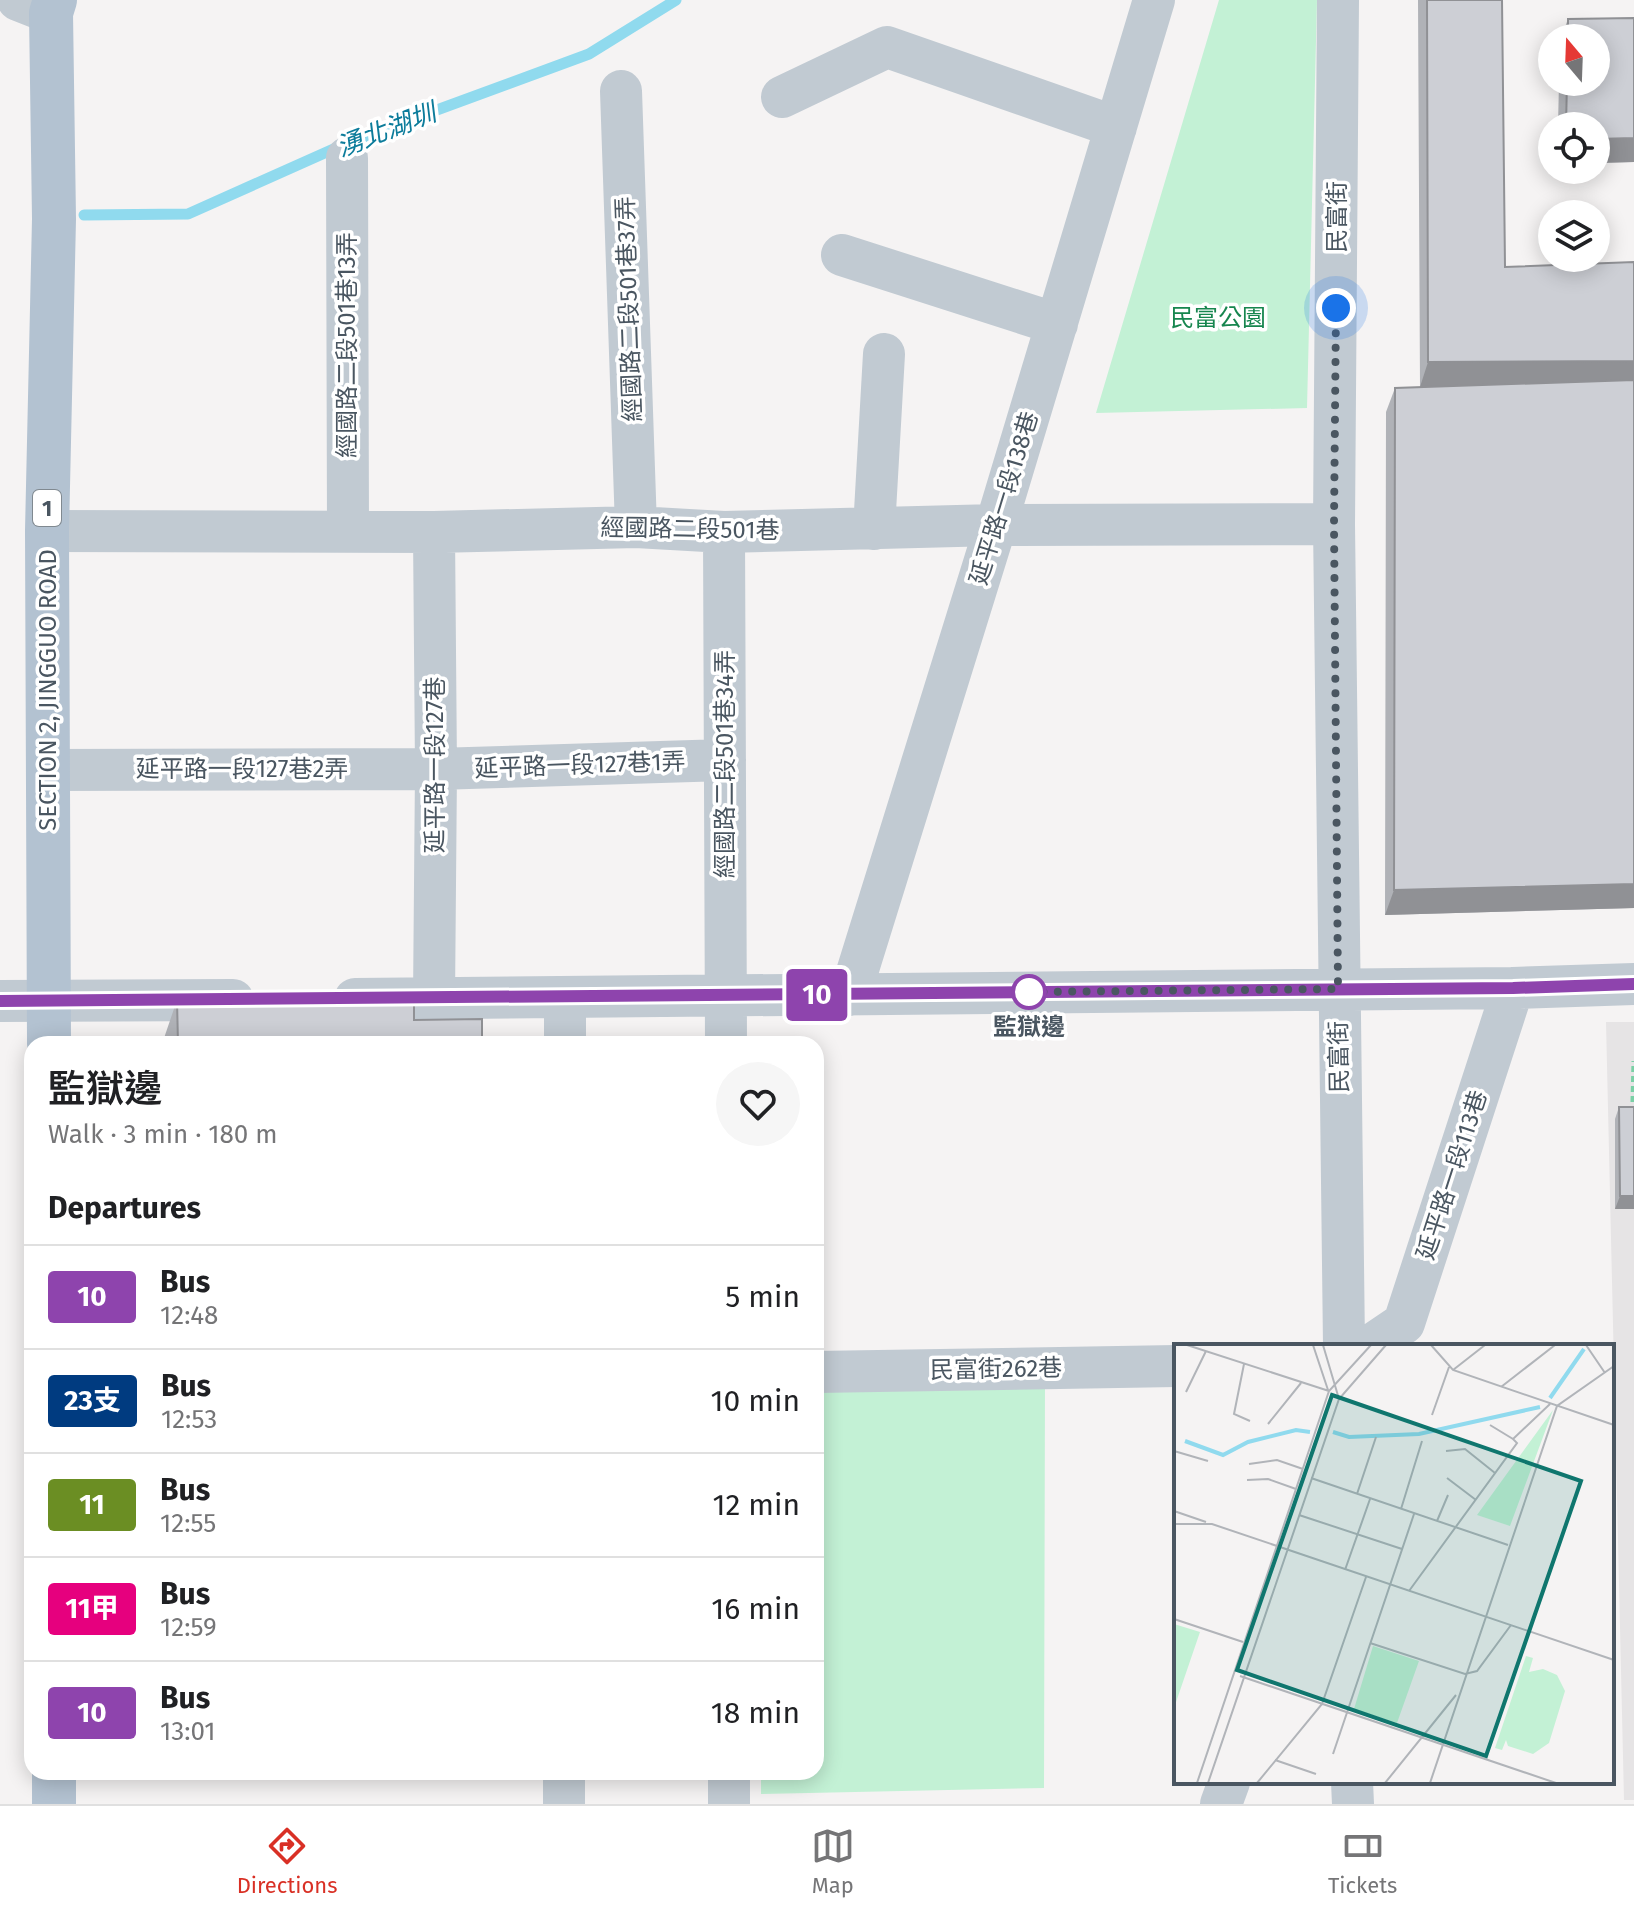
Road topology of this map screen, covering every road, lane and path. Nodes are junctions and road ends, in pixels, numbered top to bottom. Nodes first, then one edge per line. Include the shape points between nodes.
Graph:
1 (1154, 0) edge
2 (1338, 0) edge
3 (40, 3) edge
4 (621, 91) dead end
5 (782, 97) dead end
6 (1116, 127) junction
7 (347, 158) dead end
8 (842, 255) dead end
9 (1057, 324) junction
10 (884, 354) dead end
11 (1334, 524) junction
12 (996, 525) junction
13 (636, 527) junction
14 (874, 529) junction
15 (47, 531) junction
16 (348, 531) junction
17 (434, 532) junction
18 (724, 532) junction
19 (725, 760) junction
20 (436, 769) junction
21 (49, 770) junction
22 (1634, 984) edge
23 (1513, 988) junction
24 (1338, 989) junction
25 (850, 995) junction
26 (725, 996) junction
27 (565, 997) junction
28 (434, 999) junction
29 (264, 1000) edge
30 (310, 1000) edge
31 (0, 1001) edge
32 (49, 1023) edge
33 (565, 1036) edge
34 (726, 1036) edge
35 (1634, 1061) edge
36 (1633, 1102) edge
37 (1344, 1344) edge
38 (1373, 1344) edge
39 (1174, 1366) edge
40 (824, 1372) edge
41 (54, 1780) edge
42 (564, 1780) edge
43 (729, 1780) edge
44 (1228, 1784) edge
45 (1352, 1784) edge
46 (54, 1804) edge
47 (564, 1804) edge
48 (729, 1804) edge
49 (1221, 1804) edge
50 (1353, 1804) edge

1 - 6 street, 延平路一段138巷
2 - 11 street, 民富街
3 - 15 main road, SECTION 2, JINGGUO ROAD / 1 via 54,219
4 - 13 street, 經國路二段501巷37弄
5 - 6 street via 887,47
6 - 9 street, 延平路一段138巷
7 - 16 street, 經國路二段501巷13弄
8 - 9 street
9 - 12 street, 延平路一段138巷
10 - 14 street
11 - 12 street, 經國路二段501巷
11 - 24 street, 民富街
12 - 14 street, 經國路二段501巷
12 - 25 street, 延平路一段138巷
13 - 17 street, 經國路二段501巷
13 - 18 street, 經國路二段501巷
14 - 18 street, 經國路二段501巷
15 - 16 street, 經國路二段501巷
15 - 21 main road, SECTION 2, JINGGUO ROAD / 1
16 - 17 street, 經國路二段501巷
17 - 20 street, 延平路一段127巷
18 - 19 street, 經國路二段501巷34弄
19 - 20 street, 延平路一段127巷1弄
19 - 26 street, 經國路二段501巷34弄
20 - 21 street, 延平路一段127巷2弄
20 - 28 street, 延平路一段127巷
21 - 32 main road, SECTION 2, JINGGUO ROAD / 1
22 - 23 street
23 - 24 street
23 - 38 street, 延平路一段113巷 via 1404,1323
24 - 25 street
24 - 37 street, 民富街
25 - 26 street
26 - 27 street
26 - 34 street, 經國路二段501巷34弄
27 - 28 street
27 - 33 street
28 - 30 street
29 - 32 street
31 - 32 street
35 - 36 path
39 - 40 street, 民富街262巷
41 - 46 main road
42 - 47 street
43 - 48 street
44 - 49 street
45 - 50 street

